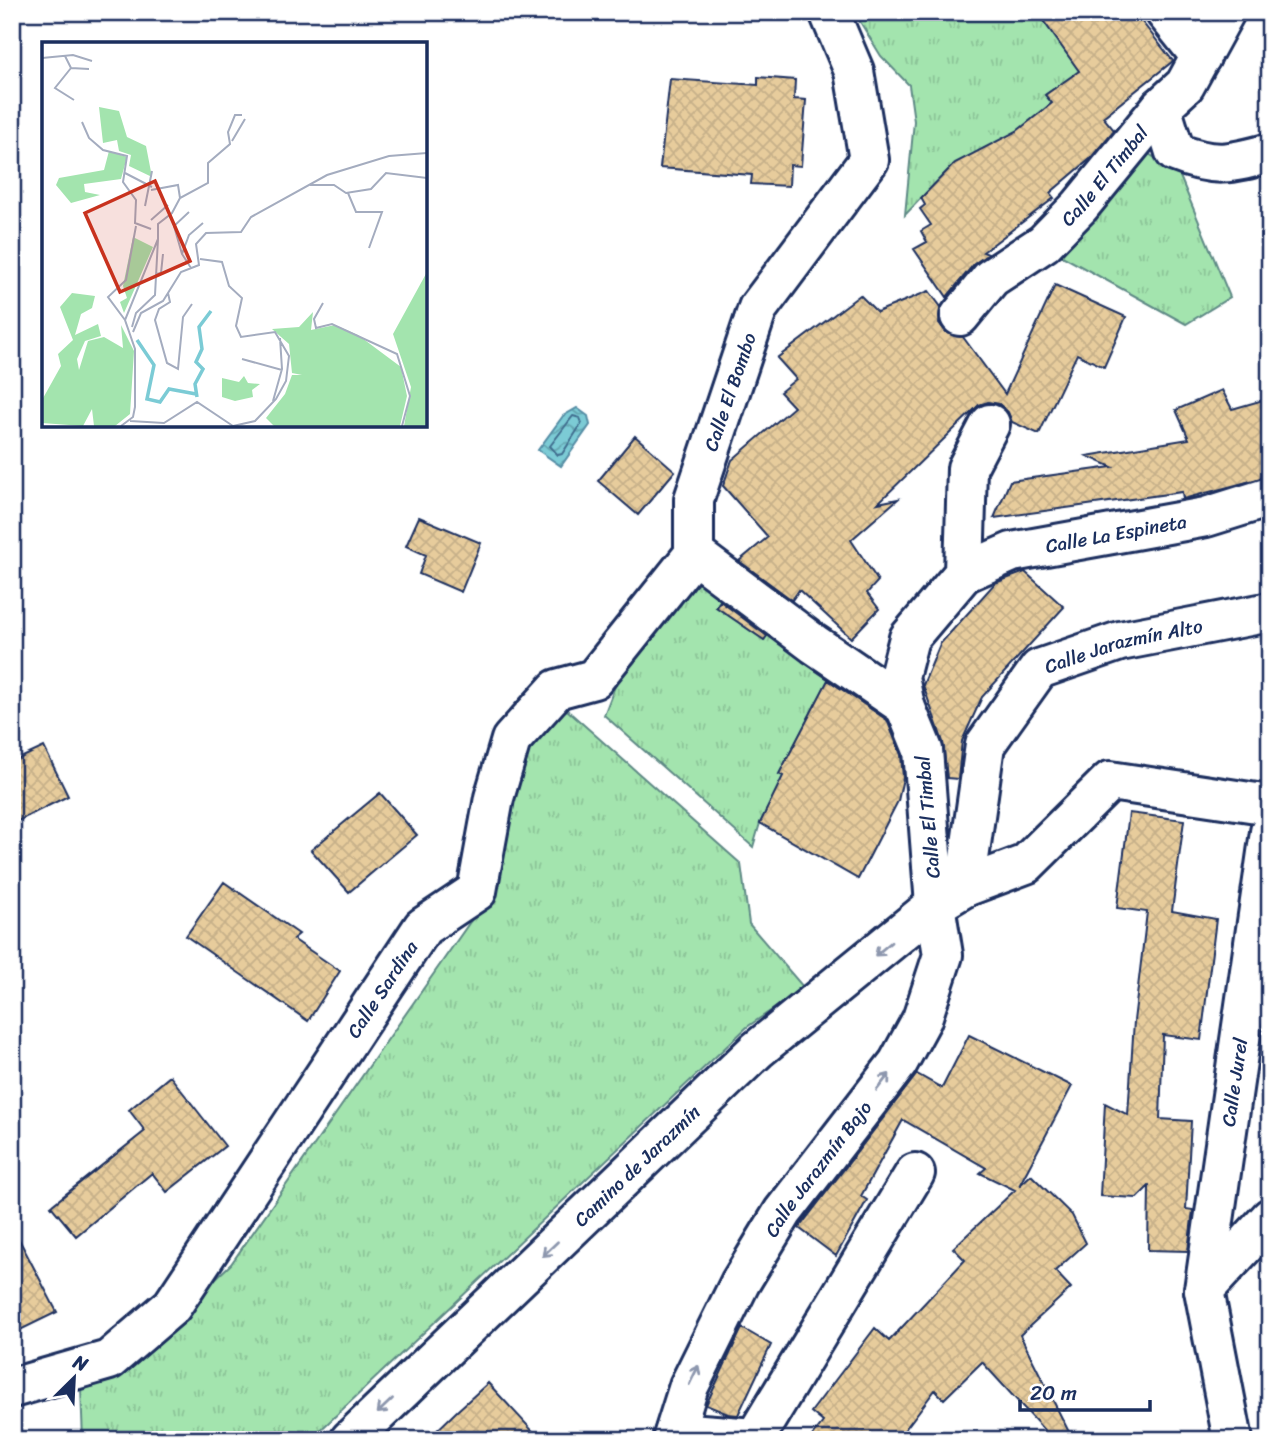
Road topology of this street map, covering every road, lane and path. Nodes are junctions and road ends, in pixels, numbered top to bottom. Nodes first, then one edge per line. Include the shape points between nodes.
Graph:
1 (830, 12) edge
2 (1165, 12) edge
3 (1225, 12) edge
4 (1201, 57) junction
5 (1161, 107) junction
6 (1270, 153) edge
7 (960, 316) dead end
8 (990, 424) dead end
9 (1270, 497) edge
10 (694, 554) junction
11 (964, 573) junction
12 (1270, 611) edge
13 (905, 706) junction
14 (1270, 805) edge
15 (1270, 832) edge
16 (950, 896) junction
17 (915, 1173) dead end
18 (1270, 1218) edge
19 (1204, 1290) junction
20 (12, 1388) edge
21 (673, 1436) edge
22 (350, 1440) edge
23 (1233, 1440) edge

1 - 10 street, Calle El Bombo via 854,71 869,160 758,308 694,499
2 - 4 street
3 - 4 street, Calle El Timbal
4 - 5 street, Calle El Timbal via 1185,85
5 - 6 street via 1175,152 1203,163 1229,164
5 - 7 street, Calle El Timbal via 1080,206 1044,243 991,278
8 - 11 street via 967,468
9 - 11 street, Calle La Espineta via 1206,517 1012,552
10 - 13 street
10 - 20 street, Calle Sardina via 594,679 557,689 511,740 494,798 477,891 423,927 172,1306 109,1360
11 - 13 street, Calle El Timbal via 909,638 899,677
12 - 16 street, Calle Jarazmín Alto via 1120,641 1039,669 985,745
13 - 16 street, Calle El Timbal via 923,750
14 - 16 street via 1111,780 1026,864
15 - 19 street, Calle Jurel
21 -> 16 street, Calle Jarazmín Bajo via 689,1386 740,1283 782,1212 898,1063 922,1019 943,955
16 -> 22 street, Camino de Jarazmín via 757,1050
17 - 21 street, Calle Jarazmín Bajo via 755,1438
18 - 19 street
19 - 23 street, Calle Jurel

